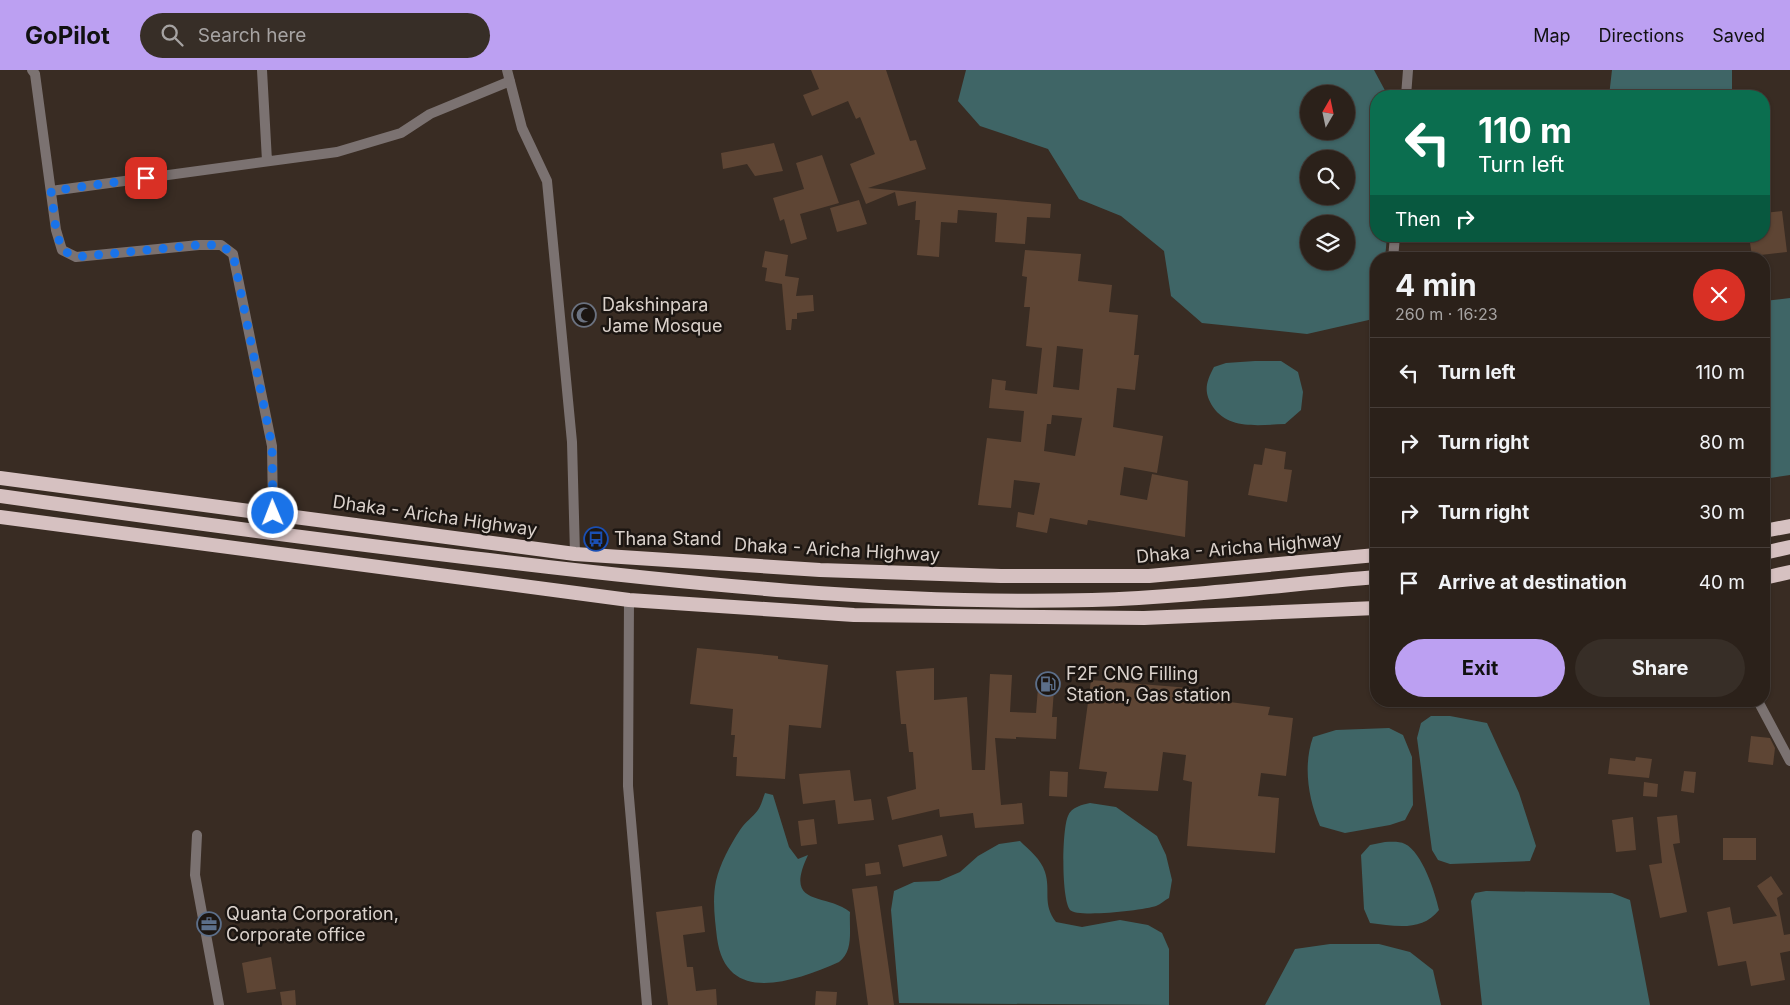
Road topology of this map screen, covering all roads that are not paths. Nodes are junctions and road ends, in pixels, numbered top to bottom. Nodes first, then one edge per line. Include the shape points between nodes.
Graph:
1 (32, 70) edge
2 (262, 70) edge
3 (507, 70) edge
4 (1408, 70) edge
5 (510, 81) junction
6 (1406, 90) edge
7 (267, 161) junction
8 (51, 191) junction
9 (0, 478) edge
10 (0, 496) edge
11 (273, 513) junction
12 (0, 516) edge
13 (1790, 526) edge
14 (1770, 530) edge
15 (1790, 547) edge
16 (1770, 552) edge
17 (574, 554) junction
18 (1370, 556) edge
19 (1790, 572) edge
20 (1770, 577) edge
21 (1370, 578) edge
22 (629, 600) junction
23 (1370, 608) edge
24 (1761, 707) edge
25 (1790, 761) edge
26 (197, 835) dead end
27 (219, 1005) edge
28 (647, 1005) edge

1 - 8 street
2 - 7 street
3 - 5 street
4 - 6 street
5 - 7 street via 430,114 401,133 337,152
5 - 17 street via 522,128 547,181 572,442
7 - 8 street
8 - 11 street via 62,250 76,257 199,245 221,245 233,254 272,446
9 - 11 highway, Dhaka - Aricha Highway
10 - 21 highway via 242,530 658,581 861,595 1090,600 1199,595
11 - 17 highway, Dhaka - Aricha Highway
12 - 22 highway
13 - 14 highway
15 - 16 highway
17 - 18 highway, Dhaka - Aricha Highway via 820,570 1001,576 1149,576
19 - 20 highway
22 - 23 highway via 854,615 1144,618
22 - 28 street via 628,786
24 - 25 street
26 - 27 street via 195,876

